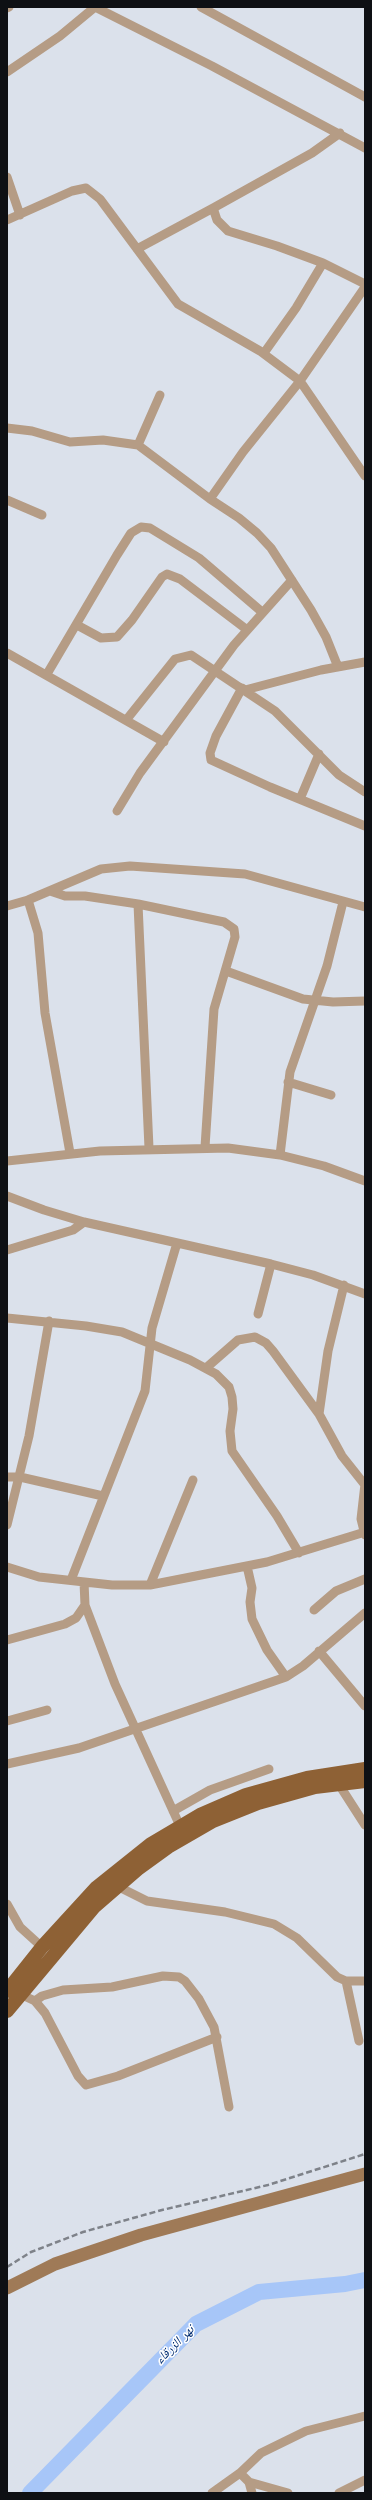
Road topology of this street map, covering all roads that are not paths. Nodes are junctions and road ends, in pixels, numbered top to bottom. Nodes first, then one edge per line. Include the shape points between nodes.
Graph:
1 (201, 7) edge
2 (99, 8) edge
3 (7, 72) edge
4 (365, 97) edge
5 (340, 133) junction
6 (365, 148) edge
7 (7, 177) edge
8 (215, 207) junction
9 (20, 215) junction
10 (7, 220) edge
11 (137, 249) junction
12 (323, 263) junction
13 (365, 284) edge
14 (365, 287) edge
15 (264, 353) junction
16 (300, 381) junction
17 (160, 395) dead end
18 (7, 428) edge
19 (138, 445) junction
20 (365, 476) edge
21 (7, 500) edge
22 (210, 500) junction
23 (42, 515) dead end
24 (292, 580) junction
25 (262, 612) junction
26 (77, 625) junction
27 (246, 629) junction
28 (7, 653) edge
29 (365, 662) edge
30 (338, 666) junction
31 (215, 671) junction
32 (47, 674) junction
33 (243, 689) junction
34 (127, 719) junction
35 (164, 742) junction
36 (319, 754) junction
37 (365, 792) edge
38 (300, 799) junction
39 (117, 811) dead end
40 (365, 826) edge
41 (50, 891) junction
42 (28, 900) junction
43 (343, 902) junction
44 (138, 904) junction
45 (7, 906) edge
46 (365, 907) edge
47 (226, 971) junction
48 (316, 1001) junction
49 (365, 1001) edge
50 (288, 1082) junction
51 (331, 1095) dead end
52 (205, 1147) junction
53 (149, 1148) junction
54 (70, 1153) junction
55 (280, 1154) junction
56 (7, 1161) edge
57 (365, 1181) edge
58 (7, 1196) edge
59 (84, 1222) junction
60 (177, 1243) junction
61 (7, 1250) edge
62 (271, 1264) junction
63 (344, 1285) junction
64 (365, 1294) edge
65 (258, 1314) dead end
66 (7, 1318) edge
67 (49, 1322) junction
68 (150, 1343) junction
69 (206, 1368) junction
70 (319, 1414) junction
71 (7, 1477) edge
72 (20, 1477) junction
73 (193, 1480) dead end
74 (365, 1484) edge
75 (103, 1496) junction
76 (7, 1525) edge
77 (365, 1533) edge
78 (299, 1554) junction
79 (246, 1566) junction
80 (7, 1567) edge
81 (365, 1579) edge
82 (70, 1580) junction
83 (84, 1582) junction
84 (150, 1585) junction
85 (85, 1604) junction
86 (314, 1610) dead end
87 (365, 1613) edge
88 (7, 1640) edge
89 (319, 1651) junction
90 (286, 1677) junction
91 (365, 1690) edge
92 (357, 1696) junction
93 (365, 1706) edge
94 (47, 1710) dead end
95 (7, 1721) edge
96 (135, 1730) junction
97 (7, 1764) edge
98 (269, 1769) dead end
99 (365, 1769) edge
100 (365, 1781) edge
101 (338, 1783) junction
102 (173, 1811) junction
103 (365, 1825) edge
104 (180, 1826) junction
105 (118, 1886) junction
106 (7, 1904) edge
107 (42, 1947) junction
108 (346, 1981) junction
109 (365, 1981) edge
110 (13, 1993) edge
111 (35, 2001) junction
112 (7, 2011) edge
113 (217, 2037) junction
114 (359, 2041) dead end
115 (229, 2107) dead end
116 (365, 2174) edge
117 (7, 2288) edge
118 (365, 2416) edge
119 (240, 2474) junction
120 (365, 2480) edge
121 (249, 2482) junction
122 (212, 2493) edge
123 (252, 2493) edge
124 (288, 2493) edge
125 (339, 2493) edge

1 - 4 street
2 - 3 street
2 - 5 street
5 - 6 street
5 - 8 street via 312,152
7 - 9 street
8 - 11 street
8 - 12 street via 214,214 228,232
9 - 10 street
9 - 11 street via 72,191 86,188 100,199
11 - 15 street via 178,304
12 - 13 street
12 - 15 street via 296,308
14 - 16 street
15 - 16 street
16 - 20 street
16 - 22 street via 243,452
17 - 19 street
18 - 19 street via 70,442 103,440
19 - 22 street
21 - 23 street
22 - 24 street via 257,533
24 - 25 street
24 - 30 street via 326,636
25 - 26 street via 199,558 150,528 141,527 131,533
25 - 27 street
26 - 27 street via 101,638 117,637 162,577 167,574 180,579
26 - 32 street
27 - 31 street
28 - 32 street
29 - 30 street
30 - 33 street
31 - 33 street
31 - 34 street via 191,655 181,656 172,663
31 - 35 street
32 - 34 street
33 - 36 street via 285,719
33 - 38 street via 216,736 210,753 211,760
34 - 35 street
35 - 39 street via 140,773
36 - 37 street via 342,778
36 - 38 street
38 - 40 street
41 - 42 street
41 - 43 street via 101,869 130,866 245,874
41 - 44 street via 64,896 85,896
42 - 45 street
42 - 54 street via 38,933 45,1014
43 - 46 street
43 - 48 street
44 - 47 street via 231,925 235,938
44 - 53 street
47 - 48 street via 285,993
47 - 52 street via 214,1009
48 - 49 street
48 - 50 street
50 - 51 street
50 - 55 street
52 - 53 street
52 - 55 street
53 - 54 street
54 - 56 street
55 - 57 street
58 - 59 street
59 - 60 street
59 - 61 street via 73,1230
60 - 62 street
60 - 68 street via 154,1319
62 - 63 street
62 - 65 street
63 - 64 street
63 - 70 street via 327,1356
66 - 67 street
67 - 68 street via 122,1332
67 - 72 street
68 - 69 street
68 - 75 street via 145,1391
69 - 70 street via 238,1340 255,1336 273,1351
69 - 78 street via 223,1381 230,1392 233,1409 230,1431 232,1451 277,1516
70 - 74 street via 342,1456
71 - 72 street
72 - 75 street
72 - 76 street
73 - 84 street
74 - 77 street via 362,1519
75 - 82 street
77 - 78 street
78 - 79 street
79 - 84 street
79 - 90 street via 252,1588 252,1619 267,1650
80 - 82 street via 39,1577
81 - 86 street via 336,1591
82 - 83 street
83 - 84 street
83 - 85 street
85 - 88 street via 76,1618 65,1624
85 - 96 street
87 - 89 street
89 - 90 street
89 - 92 street
90 - 96 street via 242,1690
91 - 92 street
92 - 93 street
94 - 95 street
96 - 97 street via 79,1748
96 - 102 street
98 - 102 street via 222,1785
99 - 104 main road via 307,1778 268,1788 225,1804
100 - 101 main road
101 - 103 street
101 - 105 main road via 258,1803 212,1821 162,1850
102 - 104 street
104 - 107 main road via 106,1878
105 - 108 street via 147,1901 232,1914 274,1924 297,1938 331,1972
105 - 110 main road
106 - 107 street via 20,1927
107 - 110 main road
108 - 109 street
108 - 114 street
110 - 111 street
110 - 112 main road
111 - 113 street via 42,1996 63,1990 112,1987 163,1976 179,1978 199,1999
111 - 113 street via 45,2013 78,2076 86,2085 118,2076
113 - 115 street
116 - 117 street via 141,2235 55,2264
118 - 119 street via 297,2434 261,2453
119 - 121 street
119 - 122 street
120 - 125 street
121 - 123 street
121 - 124 street

